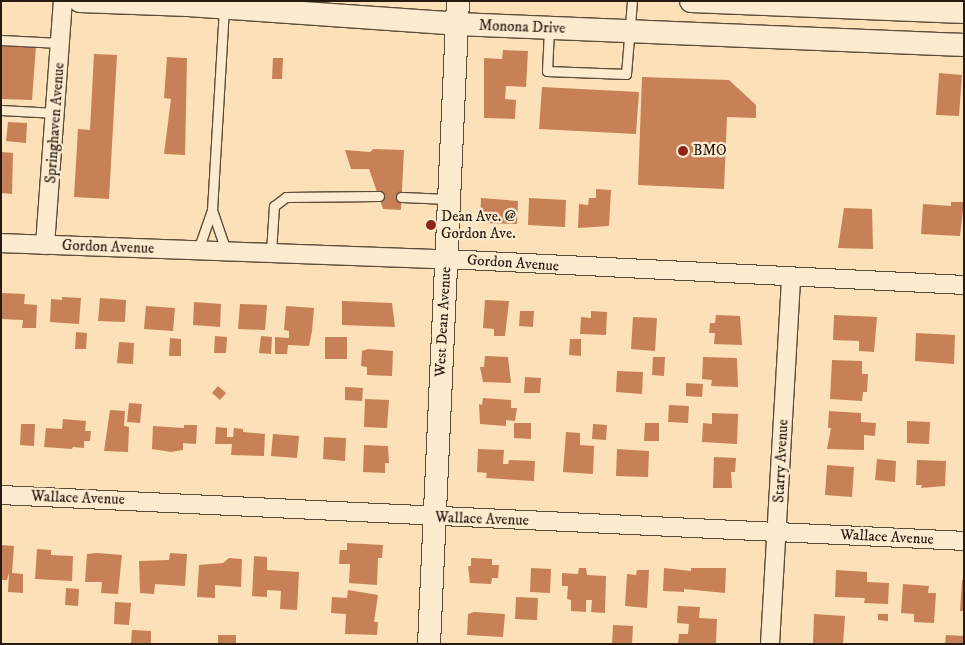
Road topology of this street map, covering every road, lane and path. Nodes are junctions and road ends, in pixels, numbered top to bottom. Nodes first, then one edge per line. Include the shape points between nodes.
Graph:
1 (63, 1) edge
2 (80, 1) edge
3 (458, 1) edge
4 (632, 1) edge
5 (691, 1) edge
6 (224, 8) junction
7 (964, 12) edge
8 (457, 24) junction
9 (549, 28) junction
10 (631, 32) junction
11 (1, 40) edge
12 (60, 43) junction
13 (964, 45) edge
14 (1, 110) edge
15 (57, 113) junction
16 (379, 196) dead end
17 (401, 196) dead end
18 (449, 199) junction
19 (212, 210) junction
20 (1, 243) edge
21 (45, 244) junction
22 (198, 250) junction
23 (226, 251) junction
24 (271, 252) junction
25 (446, 259) junction
26 (791, 278) junction
27 (964, 285) edge
28 (1, 495) edge
29 (436, 518) junction
30 (778, 531) junction
31 (964, 541) edge
32 (429, 644) edge
33 (770, 644) edge

1 - 12 street, Springhaven Avenue
2 - 6 street, Monona Drive
3 - 8 street, West Dean Avenue
4 - 10 lane
5 - 7 street
6 - 8 street, Monona Drive
6 - 19 lane
8 - 9 street, Monona Drive
8 - 18 street, West Dean Avenue
9 - 10 street, Monona Drive
9 - 10 lane via 547,71 626,74
10 - 13 street, Monona Drive
11 - 12 lane
12 - 15 street, Springhaven Avenue
14 - 15 lane
15 - 21 street, Springhaven Avenue
16 - 24 lane via 295,195 280,201 274,206
17 - 18 lane
18 - 25 street, West Dean Avenue
19 - 22 lane
19 - 23 lane
20 - 21 street, Gordon Avenue
21 - 22 street, Gordon Avenue
22 - 23 street, Gordon Avenue
23 - 24 street, Gordon Avenue
24 - 25 street, Gordon Avenue
25 - 26 street, Gordon Avenue
25 - 29 street, West Dean Avenue
26 - 27 street, Gordon Avenue
26 - 30 street, Starry Avenue
28 - 29 street, Wallace Avenue
29 - 30 street, Wallace Avenue
29 - 32 street, West Dean Avenue
30 - 31 street, Wallace Avenue
30 - 33 street, Starry Avenue

